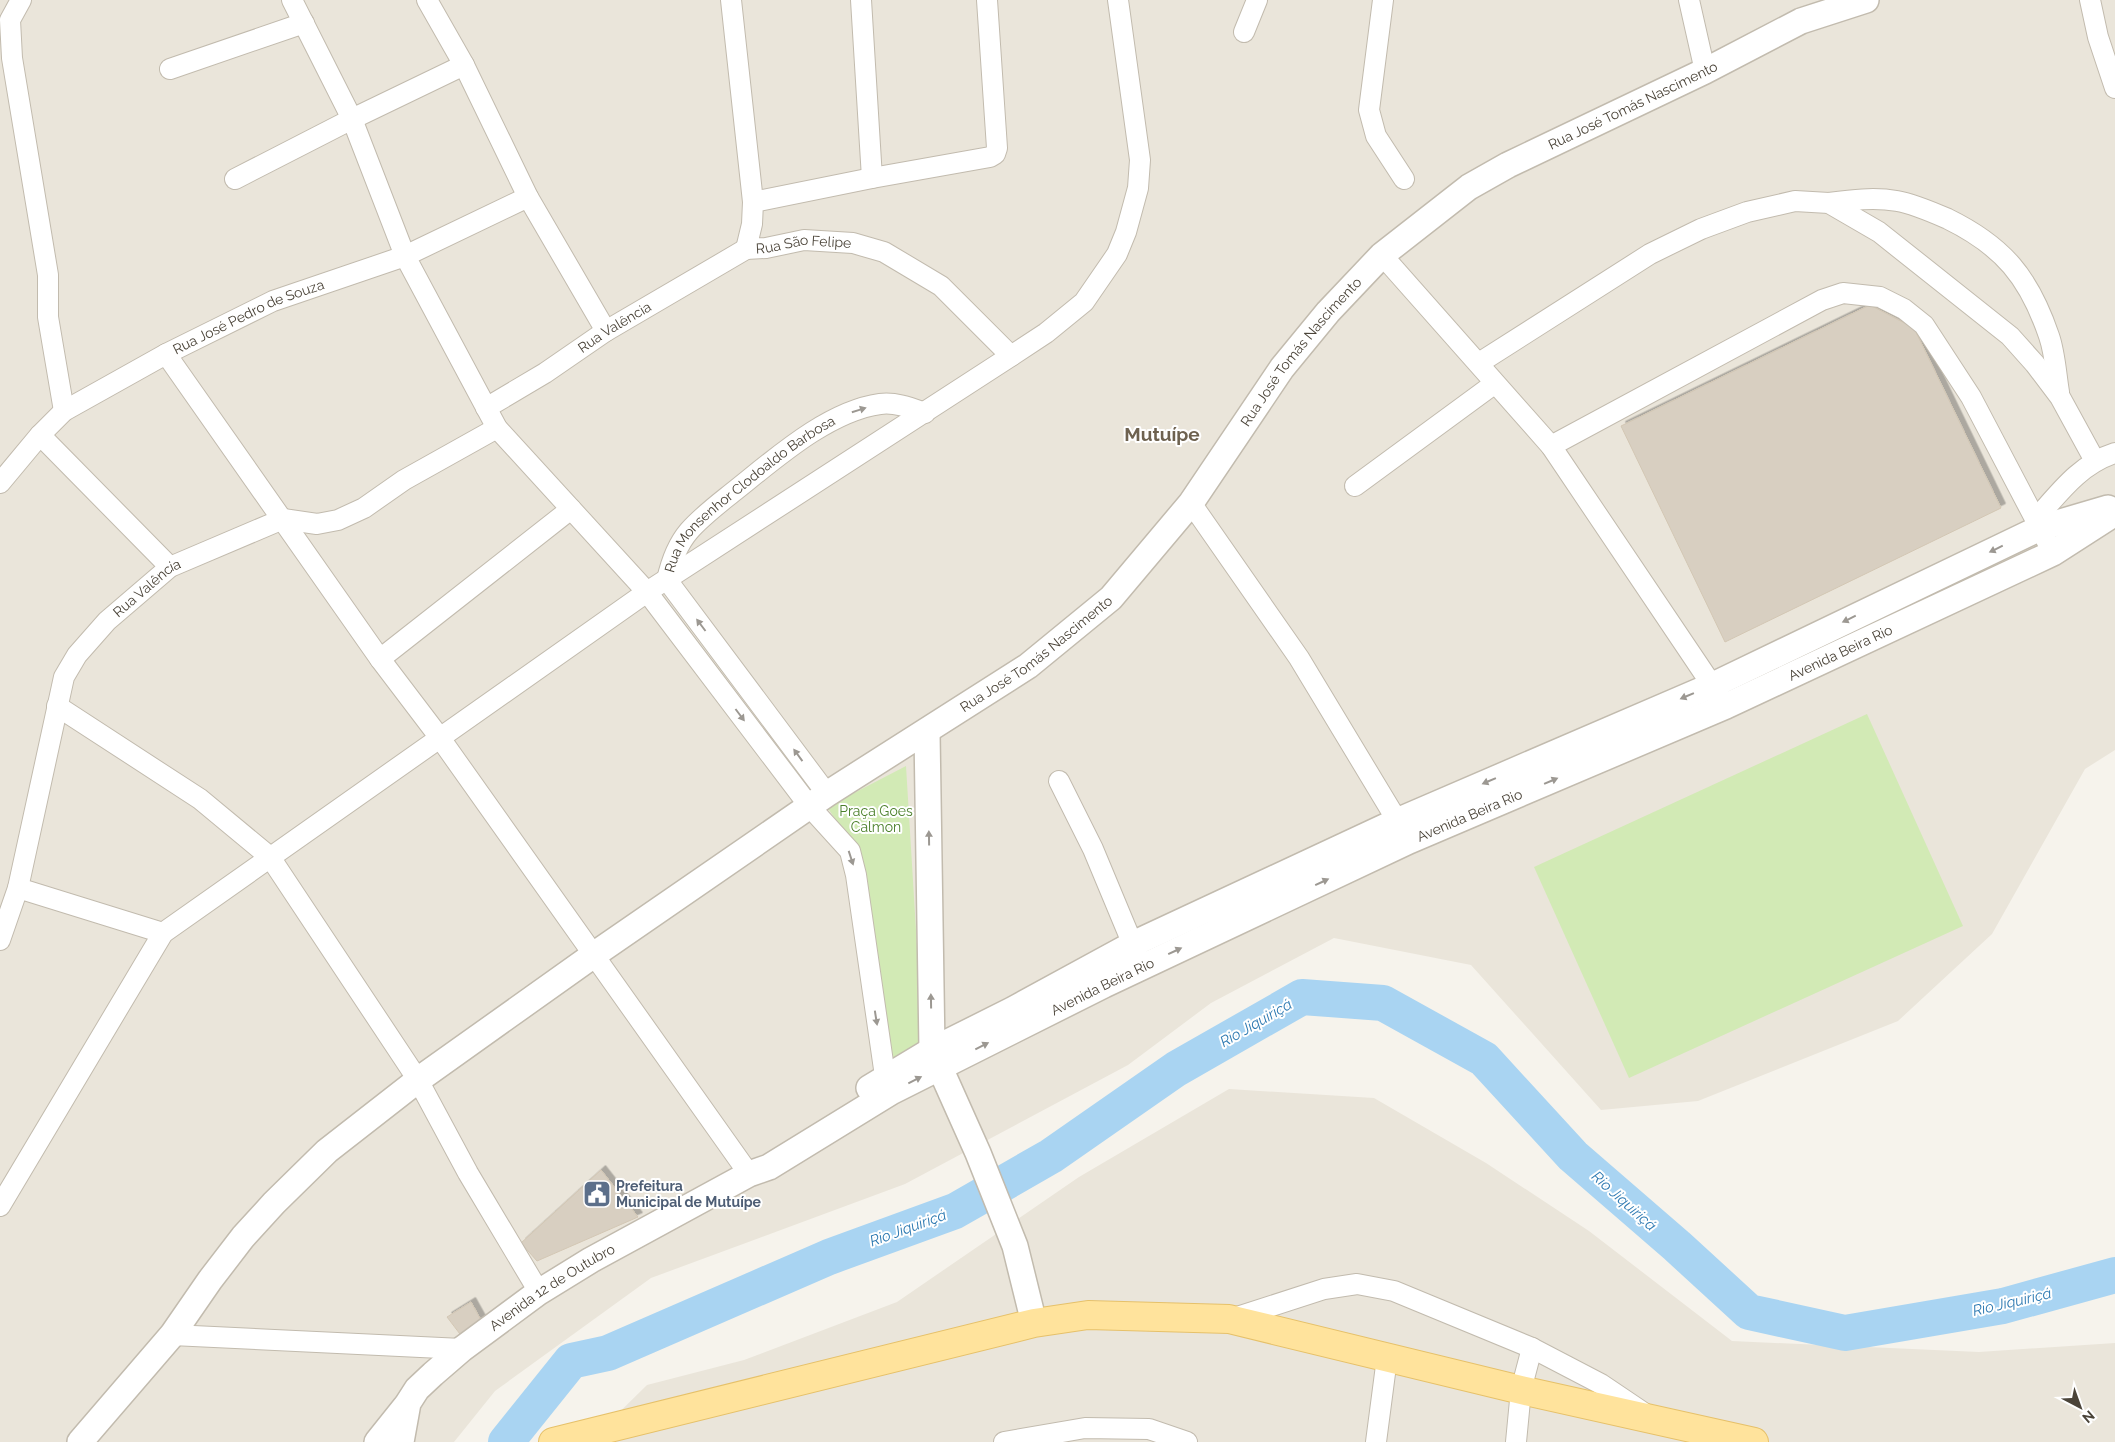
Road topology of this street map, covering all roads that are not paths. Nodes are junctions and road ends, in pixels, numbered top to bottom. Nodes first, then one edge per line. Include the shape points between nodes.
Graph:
1 (21, 0) edge
2 (292, 0) edge
3 (428, 0) edge
4 (731, 0) edge
5 (861, 0) edge
6 (988, 0) edge
7 (1118, 0) edge
8 (1257, 0) edge
9 (1383, 0) edge
10 (1689, 0) edge
11 (1866, 0) edge
12 (2090, 0) edge
13 (304, 23) junction
14 (1244, 32) dead end
15 (464, 65) junction
16 (170, 69) dead end
17 (1705, 71) junction
18 (2115, 88) edge
19 (352, 119) junction
20 (872, 178) junction
21 (1404, 179) dead end
22 (235, 180) dead end
23 (528, 197) junction
24 (753, 202) junction
25 (1829, 202) junction
26 (746, 249) junction
27 (1382, 255) junction
28 (405, 256) junction
29 (606, 331) junction
30 (166, 354) junction
31 (1010, 356) junction
32 (1479, 363) junction
33 (1494, 384) junction
34 (2060, 397) junction
35 (486, 408) junction
36 (64, 411) junction
37 (925, 413) junction
38 (498, 428) junction
39 (40, 435) junction
40 (1551, 446) junction
41 (2115, 453) edge
42 (2095, 461) junction
43 (0, 483) edge
44 (1355, 486) dead end
45 (1191, 503) junction
46 (2115, 506) edge
47 (571, 509) junction
48 (2115, 513) edge
49 (283, 519) junction
50 (2038, 524) junction
51 (2053, 553) junction
52 (170, 567) junction
53 (667, 580) junction
54 (647, 592) junction
55 (380, 659) junction
56 (736, 672) junction
57 (1713, 685) junction
58 (718, 686) junction
59 (57, 706) junction
60 (1726, 706) junction
61 (927, 732) junction
62 (440, 738) junction
63 (1059, 781) dead end
64 (818, 801) junction
65 (1403, 831) junction
66 (270, 857) junction
67 (18, 888) junction
68 (4, 917) edge
69 (164, 933) junction
70 (0, 940) edge
71 (1133, 944) junction
72 (595, 954) junction
73 (1142, 967) junction
74 (936, 1059) junction
75 (418, 1080) junction
76 (888, 1084) junction
77 (749, 1174) junction
78 (0, 1206) edge
79 (539, 1292) junction
80 (1230, 1320) junction
81 (1034, 1323) junction
82 (172, 1335) junction
83 (1532, 1348) junction
84 (462, 1349) junction
85 (1388, 1358) junction
86 (1521, 1390) junction
87 (408, 1403) junction
88 (1656, 1421) junction
89 (1085, 1428) junction
90 (1719, 1434) junction
91 (588, 1437) edge
92 (80, 1442) edge
93 (377, 1442) edge
94 (401, 1442) edge
95 (553, 1442) edge
96 (1004, 1442) edge
97 (1063, 1442) edge
98 (1187, 1442) edge
99 (1376, 1442) edge
100 (1516, 1442) edge
101 (1692, 1442) edge
102 (1754, 1442) edge

1 - 36 street via 10,20 12,58 48,276 48,317
2 - 13 street
3 - 15 street
4 - 24 street, Rua São Felipe
5 - 20 street
6 - 20 street via 995,154
7 - 31 street via 1140,160 1138,188 1126,232 1118,254 1084,302 1046,333
8 - 14 street
9 - 21 street via 1369,110 1376,136
10 - 17 street
11 - 17 street, Rua José Tomás Nascimento via 1801,21
12 - 18 street
13 - 16 street
13 - 19 street
15 - 19 street
15 - 23 street
17 - 27 street, Rua José Tomás Nascimento via 1500,169 1469,187
19 - 22 street
19 - 28 street
20 - 24 street
23 - 28 street, Rua José Pedro de Souza
23 - 29 street
24 - 26 street, Rua São Felipe
25 - 32 street via 1795,201 1747,212 1701,229 1650,254
25 - 34 street via 1879,232 2010,336
25 - 34 street via 1863,199 1898,201 1936,213 1976,233 2008,259 2033,296 2050,337
26 - 29 street, Rua Valência
26 - 31 street, Rua São Felipe via 804,240 853,243 884,252 941,286
27 - 32 street
27 - 45 street, Rua José Tomás Nascimento via 1328,312 1282,368
28 - 30 street, Rua José Pedro de Souza via 273,301
28 - 35 street
29 - 35 street, Rua Valência via 545,374
30 - 36 street, Rua José Pedro de Souza
30 - 49 street
31 - 37 street
32 - 33 street
33 - 40 street
33 - 44 street
34 - 42 street
35 - 38 street
36 - 39 street, Rua José Pedro de Souza
37 - 53 street
53 -> 37 street, Rua Monsenhor Clodoaldo Barbosa via 671,562 688,532 784,451 835,420 880,404 898,405
38 - 47 street
38 - 49 street via 404,480 364,508 338,520 317,524
39 - 43 street, Rua José Pedro de Souza
39 - 52 street
40 - 50 street via 1822,300 1843,293 1880,297 1904,309 1924,325 1971,397
40 - 57 street
41 - 42 street
42 - 50 street via 2064,486
45 - 61 street, Rua José Tomás Nascimento via 1111,598 1028,666
45 - 65 street via 1299,658
46 - 50 street, Avenida Beira Rio
47 - 54 street
47 - 55 street
48 - 51 street, Avenida Beira Rio
49 - 52 street, Rua Valência
49 - 55 street
50 - 51 street
50 -> 57 street, Avenida Beira Rio
51 - 60 street, Avenida Beira Rio
52 - 59 street, Rua Valência via 107,620 77,655 64,677
53 - 54 street
56 -> 53 street, Rua Monsenhor Clodoaldo Barbosa
54 - 58 street
54 - 62 street
55 - 62 street
56 - 58 street
64 -> 56 street, Rua Monsenhor Clodoaldo Barbosa
57 - 60 street
57 -> 65 street, Avenida Beira Rio
58 -> 64 street
59 - 66 street via 200,799
59 - 67 street, Rua Valência
65 -> 60 street, Avenida Beira Rio
61 - 64 street, Rua José Tomás Nascimento
74 -> 61 street
62 - 66 street
62 - 72 street
63 - 71 street
64 - 72 street, Rua José Tomás Nascimento
64 -> 76 street via 850,851 856,874
65 - 71 street, Avenida Beira Rio
73 -> 65 street, Avenida Beira Rio
66 - 69 street
66 - 75 street
67 - 68 street, Rua Valência
67 - 69 street
68 - 70 street, Rua Valência
69 - 78 street
71 - 73 street
71 - 74 street, Avenida Beira Rio via 1012,1010
72 - 75 street, Rua José Tomás Nascimento
72 - 77 street
74 -> 73 street, Avenida Beira Rio
74 - 76 street, Avenida Beira Rio
74 - 81 street via 1015,1246
75 - 79 street via 468,1173
75 - 82 street, Rua José Tomás Nascimento via 327,1152 274,1202 210,1280
76 - 77 street, Avenida 12 de Outubro via 769,1167
77 - 79 street, Avenida 12 de Outubro
79 - 84 street, Avenida 12 de Outubro
80 - 81 main road via 1088,1315
80 - 83 street via 1324,1289 1357,1284 1394,1292
80 - 85 main road
81 - 91 main road
82 - 84 street
82 - 92 street, Rua José Tomás Nascimento
83 - 86 street
83 - 88 street via 1601,1384
84 - 87 street, Avenida 12 de Outubro via 432,1374
85 - 86 main road
85 - 99 street
86 - 88 main road
86 - 100 street
87 - 93 street
87 - 94 street, Avenida 12 de Outubro
88 - 90 main road
89 - 96 street
89 - 97 street
89 - 98 street via 1150,1429
90 - 101 street
90 - 102 main road
91 - 95 main road

